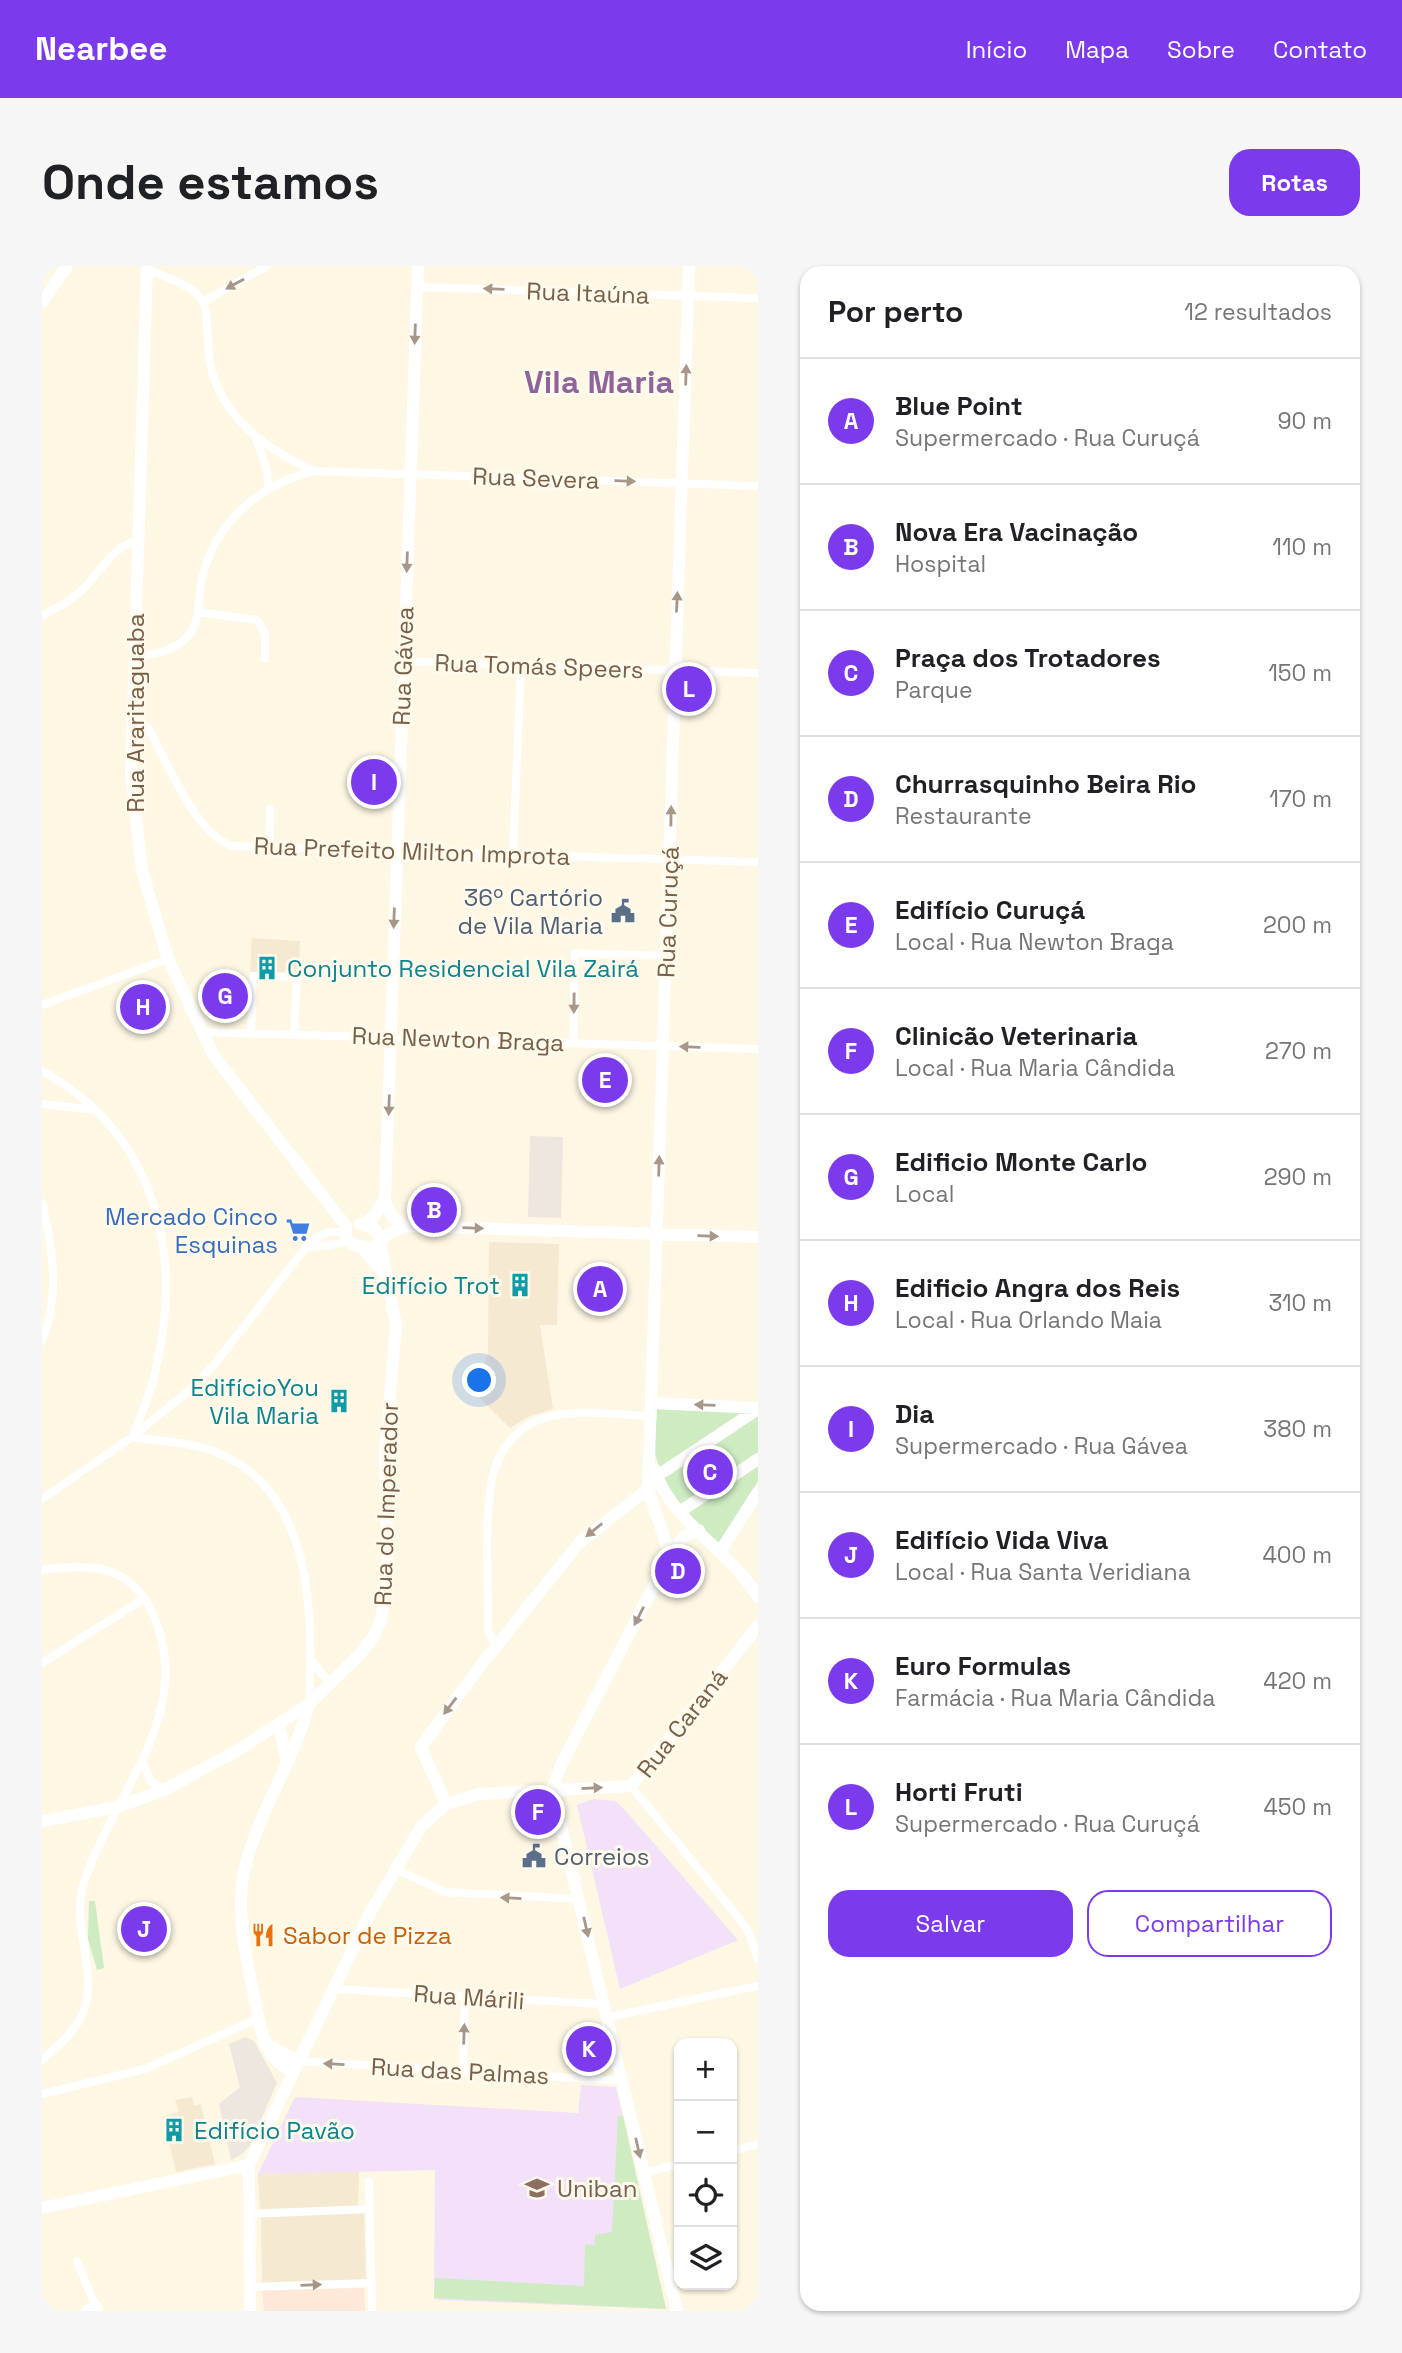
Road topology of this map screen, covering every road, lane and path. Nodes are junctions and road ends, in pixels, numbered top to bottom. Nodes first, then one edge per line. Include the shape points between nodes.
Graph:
1 (67, 266) edge
2 (267, 266) edge
3 (418, 266) edge
4 (689, 266) edge
5 (147, 268) edge
6 (417, 287) junction
7 (688, 296) junction
8 (758, 298) edge
9 (42, 302) edge
10 (203, 302) junction
11 (256, 439) junction
12 (314, 471) junction
13 (410, 474) junction
14 (682, 483) junction
15 (758, 485) edge
16 (268, 487) junction
17 (137, 539) junction
18 (198, 612) junction
19 (42, 616) edge
20 (135, 656) junction
21 (265, 659) dead end
22 (403, 661) junction
23 (521, 666) junction
24 (674, 670) junction
25 (758, 673) edge
26 (133, 722) junction
27 (270, 809) dead end
28 (269, 847) junction
29 (397, 850) junction
30 (513, 854) junction
31 (670, 859) junction
32 (758, 862) edge
33 (666, 956) junction
34 (168, 959) junction
35 (42, 1006) edge
36 (201, 1032) junction
37 (251, 1033) junction
38 (294, 1034) junction
39 (391, 1037) junction
40 (573, 1043) junction
41 (663, 1046) junction
42 (758, 1049) edge
43 (42, 1070) edge
44 (42, 1104) edge
45 (96, 1110) junction
46 (385, 1202) junction
47 (42, 1203) edge
48 (363, 1225) junction
49 (405, 1226) junction
50 (657, 1234) junction
51 (351, 1237) junction
52 (758, 1237) edge
53 (379, 1242) junction
54 (386, 1276) junction
55 (42, 1341) edge
56 (758, 1408) edge
57 (651, 1410) junction
58 (132, 1437) junction
59 (650, 1453) junction
60 (758, 1459) edge
61 (657, 1476) junction
62 (648, 1489) junction
63 (758, 1492) edge
64 (42, 1499) edge
65 (681, 1511) junction
66 (699, 1531) junction
67 (721, 1550) junction
68 (670, 1555) junction
69 (42, 1570) edge
70 (758, 1597) edge
71 (145, 1598) junction
72 (758, 1626) edge
73 (496, 1647) junction
74 (311, 1660) junction
75 (42, 1663) edge
76 (330, 1684) junction
77 (309, 1704) junction
78 (279, 1724) junction
79 (142, 1761) junction
80 (286, 1765) junction
81 (631, 1786) junction
82 (552, 1789) junction
83 (164, 1790) junction
84 (446, 1804) junction
85 (117, 1807) junction
86 (42, 1821) edge
87 (394, 1868) junction
88 (580, 1899) junction
89 (758, 1959) edge
90 (758, 1986) edge
91 (332, 1989) junction
92 (465, 1997) junction
93 (606, 2011) junction
94 (258, 2018) junction
95 (42, 2060) edge
96 (295, 2066) junction
97 (463, 2072) junction
98 (623, 2081) junction
99 (42, 2094) edge
100 (758, 2144) edge
101 (737, 2150) edge
102 (249, 2165) junction
103 (674, 2165) edge
104 (644, 2173) junction
105 (369, 2180) dead end
106 (42, 2208) edge
107 (369, 2209) junction
108 (249, 2214) junction
109 (77, 2261) dead end
110 (372, 2283) junction
111 (250, 2287) junction
112 (93, 2310) edge
113 (250, 2311) edge
114 (372, 2311) edge
115 (677, 2311) edge

1 - 9 street
2 -> 10 street
3 - 6 street, Rua Gávea
4 - 7 street, Rua Curuçá
5 - 10 street
5 - 17 street, Rua Araritaguaba
7 -> 6 street, Rua Itaúna
6 -> 13 street, Rua Gávea
7 - 8 street, Rua Itaúna
14 -> 7 street, Rua Curuçá
10 - 11 street via 216,383
11 - 12 street
11 - 16 street
12 - 13 street, Rua Severa
12 - 16 street
13 -> 14 street, Rua Severa
13 -> 22 street, Rua Gávea
14 - 15 street, Rua Severa
24 -> 14 street, Rua Curuçá
16 - 18 street via 247,503 215,542 205,567
17 - 19 street via 114,551 87,585
17 - 20 street, Rua Araritaguaba
18 - 20 street via 192,630 176,646
18 - 21 street via 257,621 265,634
20 - 26 street, Rua Araritaguaba
22 - 23 street, Rua Tomás Speers
22 - 29 street, Rua Gávea
23 - 24 street, Rua Tomás Speers
23 - 30 street
24 - 25 street, Rua Tomás Speers
31 -> 24 street, Rua Curuçá
26 - 28 street, Rua Prefeito Milton Improta via 149,729 212,836 232,846
26 - 34 street, Rua Araritaguaba via 133,815 152,912
27 - 28 street
28 - 29 street, Rua Prefeito Milton Improta
29 - 30 street, Rua Prefeito Milton Improta
29 -> 39 street, Rua Gávea
30 - 31 street, Rua Prefeito Milton Improta
31 - 32 street, Rua Prefeito Milton Improta
31 - 33 street, Rua Curuçá
33 -> 40 street via 575,953
33 - 41 street, Rua Curuçá
34 - 35 street
34 - 36 street, Rua Araritaguaba
36 - 37 street, Rua Newton Braga
36 - 51 street, Rua Araritaguaba via 225,1074
37 - 38 street, Rua Newton Braga
37 - 38 street via 253,976 297,977
38 - 39 street, Rua Newton Braga
39 - 40 street, Rua Newton Braga
39 -> 46 street, Rua Gávea
40 - 41 street, Rua Newton Braga
42 -> 41 street, Rua Newton Braga
50 -> 41 street, Rua Curuçá
43 - 45 street
44 - 45 street
45 - 58 street via 130,1152 147,1184 165,1248 168,1280 160,1353
46 - 48 street
46 - 49 street via 393,1219
47 - 55 street via 53,1289
48 - 51 street
48 - 53 street via 377,1231
49 -> 50 street
49 - 53 street
50 -> 52 street
50 - 57 street, Rua Curuçá
51 - 53 street via 372,1248
51 - 54 street, Rua do Imperador
51 - 58 street via 318,1236 213,1366
53 - 54 street, Rua do Imperador
54 - 76 street, Rua do Imperador via 396,1325 385,1455 386,1600 374,1636
56 -> 57 street
56 - 61 street
57 - 59 street, Rua Curuçá
57 - 73 street via 562,1414 527,1426 506,1445 496,1464 490,1499 488,1630
58 - 64 street
58 - 74 street via 214,1451 257,1476 275,1496 300,1554
59 - 61 street
59 - 62 street, Rua Curuçá
60 - 65 street
61 - 62 street
61 - 65 street
62 - 68 street, Rua Curuçá
62 -> 73 street via 579,1543
63 - 67 street
65 - 66 street
66 - 67 street
66 - 68 street via 684,1536
67 - 70 street
68 -> 82 street
69 - 71 street via 107,1568 125,1577
71 - 75 street
71 - 79 street via 159,1626 167,1675 162,1712
72 - 81 street, Rua Caraná
73 -> 84 street via 422,1744
74 - 76 street
74 - 77 street
76 - 77 street, Rua do Imperador
77 - 78 street, Rua do Imperador
77 - 80 street
78 - 80 street
78 - 83 street, Rua do Imperador
79 - 83 street via 151,1782
79 - 85 street
80 - 94 street via 261,1820 243,1884 245,1951
82 -> 81 street
81 - 89 street via 743,1925
82 - 84 street via 480,1794
82 - 88 street
83 - 85 street, Rua do Imperador
84 - 87 street via 421,1827
85 - 86 street, Rua do Imperador
85 - 95 street via 80,1900 78,1919 89,1984 85,2008 73,2029
88 -> 87 street via 444,1892
87 - 91 street
88 -> 93 street
90 - 93 street, Rua Márili
91 - 92 street, Rua Márili
91 - 96 street
92 - 93 street, Rua Márili
97 -> 92 street
93 - 98 street
94 - 96 street via 275,2062
94 - 99 street via 145,2068
97 -> 96 street, Rua das Palmas
96 - 102 street
97 - 98 street, Rua das Palmas
98 -> 104 street
100 - 101 street
102 - 106 street
102 - 108 street
103 - 104 street
104 - 115 street
105 - 107 street
107 - 108 street
107 - 110 street
108 - 111 street
109 - 112 street
111 -> 110 street
110 - 114 street
111 - 113 street

